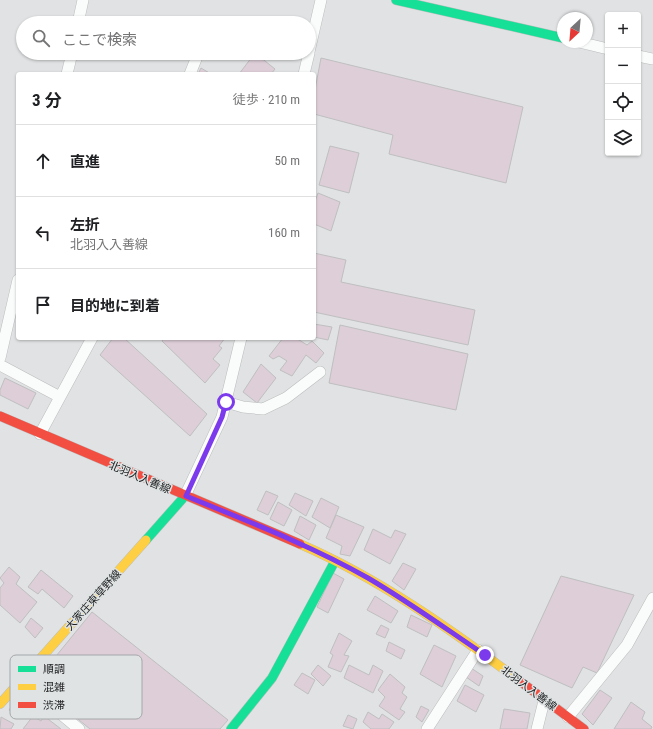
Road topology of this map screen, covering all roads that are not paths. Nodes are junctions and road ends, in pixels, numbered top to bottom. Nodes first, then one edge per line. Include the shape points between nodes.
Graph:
1 (83, 0) edge
2 (321, 0) edge
3 (396, 0) edge
4 (80, 16) edge
5 (316, 22) edge
6 (557, 37) edge
7 (593, 45) edge
8 (605, 48) edge
9 (641, 57) edge
10 (653, 59) edge
11 (70, 60) edge
12 (196, 60) edge
13 (307, 60) edge
14 (67, 72) edge
15 (191, 72) edge
16 (304, 72) edge
17 (16, 289) edge
18 (91, 340) edge
19 (241, 340) edge
20 (0, 358) edge
21 (0, 365) edge
22 (320, 372) dead end
23 (60, 397) junction
24 (226, 402) junction
25 (0, 416) edge
26 (40, 434) junction
27 (186, 496) junction
28 (335, 561) junction
29 (653, 598) edge
30 (478, 650) junction
31 (44, 655) edge
32 (10, 693) edge
33 (544, 701) junction
34 (0, 704) edge
35 (568, 717) junction
36 (67, 719) edge
37 (79, 729) edge
38 (231, 729) edge
39 (427, 729) edge
40 (537, 729) edge
41 (584, 729) edge

1 - 4 street
2 - 5 street
3 - 6 main road
7 - 8 street
9 - 10 street
11 - 14 street
12 - 15 street
13 - 16 street
17 - 20 street
18 - 23 street
19 - 24 street
21 - 23 street
22 - 24 street via 286,398 263,409
23 - 26 street
24 - 27 street via 222,417
25 - 26 main road, 北羽入入善線
26 - 27 main road, 北羽入入善線
27 - 28 main road, 北羽入入善線
27 - 31 main road, 大家庄東草野線
28 - 30 main road, 北羽入入善線 via 368,578
28 - 38 main road via 272,678
29 - 35 street via 627,645
30 - 33 main road, 北羽入入善線
30 - 39 street
32 - 34 main road, 大家庄東草野線
33 - 35 main road, 北羽入入善線
33 - 40 street
35 - 41 main road, 北羽入入善線
36 - 37 street

